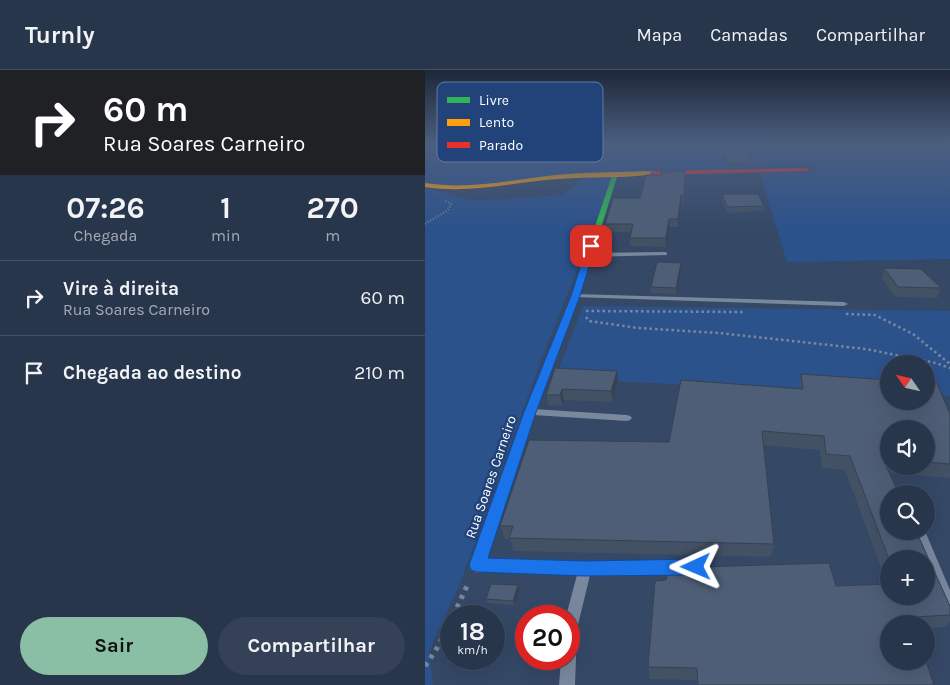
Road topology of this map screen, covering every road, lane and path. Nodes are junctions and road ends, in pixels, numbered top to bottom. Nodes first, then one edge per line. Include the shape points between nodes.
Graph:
1 (725, 172) edge
2 (615, 174) junction
3 (425, 185) edge
4 (440, 198) dead end
5 (425, 224) edge
6 (665, 254) dead end
7 (588, 255) junction
8 (575, 296) junction
9 (844, 304) dead end
10 (751, 312) dead end
11 (839, 314) dead end
12 (950, 364) edge
13 (950, 368) edge
14 (530, 412) junction
15 (627, 418) dead end
16 (923, 540) edge
17 (477, 565) junction
18 (716, 567) edge
19 (585, 568) junction
20 (458, 605) edge
21 (576, 605) edge
22 (950, 606) edge
23 (440, 642) edge
24 (425, 666) edge
25 (568, 670) edge
26 (567, 685) edge

1 - 2 street
2 - 3 street via 467,188
2 - 7 street, Rua Soares Carneiro
4 - 5 path via 451,204 448,210
6 - 7 lane
7 - 8 street, Rua Soares Carneiro
8 - 9 lane
8 - 14 street, Rua Soares Carneiro
10 - 13 path via 581,311 589,321 866,350
11 - 12 path via 875,315 913,334
14 - 15 lane
14 - 17 street, Rua Soares Carneiro
16 - 22 lane
17 - 19 lane
17 - 20 path
18 - 19 lane
19 - 21 lane
23 - 24 path
25 - 26 lane

